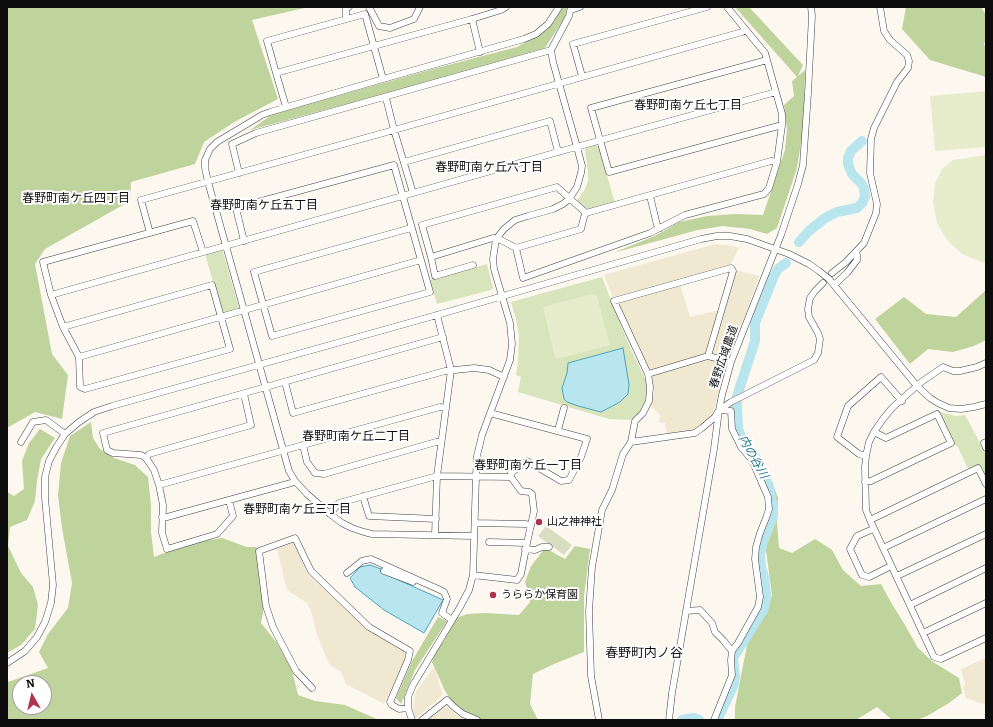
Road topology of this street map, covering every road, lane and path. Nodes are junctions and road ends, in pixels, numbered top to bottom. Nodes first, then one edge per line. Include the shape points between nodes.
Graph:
1 (349, 7) edge
2 (368, 7) edge
3 (420, 7) edge
4 (506, 7) edge
5 (559, 7) edge
6 (580, 7) edge
7 (707, 7) edge
8 (727, 7) edge
9 (811, 7) edge
10 (880, 7) edge
11 (571, 8) edge
12 (346, 19) junction
13 (472, 19) junction
14 (745, 30) junction
15 (374, 46) junction
16 (551, 50) junction
17 (480, 52) junction
18 (767, 60) junction
19 (276, 73) junction
20 (582, 76) junction
21 (383, 79) junction
22 (559, 83) junction
23 (776, 92) junction
24 (386, 98) junction
25 (286, 107) junction
26 (782, 125) junction
27 (394, 130) junction
28 (600, 141) junction
29 (578, 147) junction
30 (558, 152) junction
31 (404, 162) junction
32 (777, 162) junction
33 (239, 173) junction
34 (208, 182) junction
35 (413, 193) junction
36 (403, 196) junction
37 (650, 196) junction
38 (569, 198) junction
39 (586, 213) junction
40 (412, 228) junction
41 (660, 228) junction
42 (150, 233) junction
43 (496, 239) junction
44 (244, 240) junction
45 (226, 246) junction
46 (516, 248) junction
47 (776, 249) junction
48 (203, 252) junction
49 (856, 252) junction
50 (431, 257) junction
51 (421, 260) junction
52 (473, 265) dead end
53 (832, 273) dead end
54 (823, 283) dead end
55 (834, 284) junction
56 (51, 295) junction
57 (502, 296) junction
58 (263, 304) junction
59 (244, 310) junction
60 (437, 315) junction
61 (221, 316) junction
62 (63, 327) junction
63 (443, 337) junction
64 (708, 356) junction
65 (79, 357) junction
66 (731, 362) junction
67 (986, 363) edge
68 (259, 364) junction
69 (451, 370) junction
70 (648, 374) junction
71 (504, 377) junction
72 (285, 382) junction
73 (917, 386) junction
74 (266, 387) junction
75 (244, 394) junction
76 (902, 401) junction
77 (986, 404) edge
78 (446, 408) junction
79 (564, 408) dead end
80 (719, 410) junction
81 (490, 413) junction
82 (558, 430) junction
83 (874, 432) junction
84 (65, 434) junction
85 (21, 442) dead end
86 (441, 442) junction
87 (630, 442) junction
88 (986, 442) edge
89 (302, 445) junction
90 (986, 448) edge
91 (284, 450) junction
92 (866, 456) junction
93 (146, 458) junction
94 (437, 476) junction
95 (476, 477) junction
96 (511, 477) junction
97 (295, 481) junction
98 (865, 482) junction
99 (986, 484) edge
100 (159, 485) junction
101 (363, 496) junction
102 (986, 499) edge
103 (229, 500) junction
104 (330, 514) junction
105 (162, 517) junction
106 (436, 519) junction
107 (870, 520) junction
108 (475, 523) junction
109 (531, 526) junction
110 (873, 529) junction
111 (986, 534) edge
112 (435, 535) junction
113 (474, 536) junction
114 (489, 542) dead end
115 (526, 546) junction
116 (549, 547) dead end
117 (883, 548) junction
118 (891, 566) junction
119 (986, 568) edge
120 (384, 571) dead end
121 (347, 573) dead end
122 (473, 575) junction
123 (896, 576) junction
124 (438, 590) junction
125 (986, 603) edge
126 (910, 605) junction
127 (686, 611) junction
128 (452, 620) junction
129 (923, 633) junction
130 (986, 638) edge
131 (732, 651) junction
132 (7, 663) edge
133 (312, 688) dead end
134 (408, 708) junction
135 (412, 720) edge
136 (422, 720) edge
137 (477, 720) edge
138 (598, 720) edge
139 (669, 720) edge
140 (714, 720) edge

1 - 12 street via 346,9
2 - 3 street via 379,26 390,28 414,19
4 - 13 street
5 - 17 street via 548,24 536,34 524,40
6 - 11 street
7 - 20 street via 573,44
8 - 14 street
9 - 47 street, 春野広域農道 via 803,164
10 - 49 street via 884,31 907,55 909,61 908,68 874,128 871,139 870,173 877,204 876,213 864,243
11 - 16 street
12 - 15 street via 365,14
12 - 19 street via 267,41
13 - 15 street
13 - 17 street
14 - 18 street via 765,53
14 - 20 street
15 - 19 street
15 - 21 street
16 - 22 street
16 - 24 street
17 - 21 street
18 - 23 street
18 - 28 street via 592,108
19 - 25 street
20 - 22 street
21 - 25 street
22 - 27 street
22 - 29 street
23 - 26 street
23 - 28 street
24 - 27 street
24 - 33 street via 256,133 232,144
25 - 34 street via 262,115 217,142 205,160
26 - 28 street via 609,172
26 - 32 street
27 - 31 street
27 - 33 street
28 - 29 street
29 - 30 street
29 - 38 street via 582,173 577,187
30 - 31 street via 550,121
30 - 35 street
31 - 35 street
32 - 37 street via 772,161
32 - 41 street via 769,188 764,194 685,215
33 - 34 street
34 - 42 street via 141,200
34 - 45 street
35 - 36 street
36 - 40 street
36 - 44 street
36 - 44 street via 394,165 236,208
37 - 39 street
37 - 41 street
38 - 39 street
38 - 43 street via 553,209 515,220
38 - 50 street via 557,187 422,225
39 - 46 street via 581,229
40 - 51 street
40 - 58 street via 254,272
41 - 46 street via 523,278
42 - 48 street via 193,221
42 - 56 street via 43,262
43 - 46 street
43 - 50 street
43 - 57 street via 494,269
44 - 45 street
45 - 48 street
45 - 59 street
47 - 55 street via 809,264
47 - 57 street via 747,239 717,236
47 - 66 street, 春野広域農道
48 - 56 street
49 - 53 street
49 - 55 street via 857,260
50 - 52 street via 435,276
51 - 58 street
51 - 58 street via 430,292 272,336
54 - 80 street via 810,298 808,309 809,317 820,339 814,360 741,396
55 - 73 street
56 - 62 street
57 - 60 street
57 - 71 street via 510,323 512,344
58 - 59 street
59 - 61 street
59 - 68 street
60 - 63 street
60 - 68 street
61 - 62 street via 212,285
61 - 65 street
61 - 65 street via 230,349 85,389 80,387
62 - 65 street
63 - 69 street
63 - 72 street
64 - 66 street
64 - 70 street
64 - 70 street via 733,271 731,268 614,301
66 - 80 street, 春野広域農道
67 - 73 street via 960,371 943,366
68 - 74 street
68 - 84 street via 94,412
69 - 71 street via 474,368 489,370
69 - 72 street via 293,413
69 - 78 street
70 - 87 street via 649,401 643,414 635,421
71 - 81 street
72 - 74 street
73 - 76 street
73 - 77 street via 930,398 949,408 961,409
74 - 75 street
74 - 91 street
75 - 93 street via 251,425 149,454
75 - 93 street via 103,433 107,450
76 - 83 street via 892,408
76 - 92 street via 881,377 848,406 837,437 859,454
78 - 86 street
78 - 89 street via 440,407
79 - 82 street
80 - 87 street via 715,417 695,433
80 - 127 street, 春野広域農道
80 - 131 street via 731,411 732,429 741,448 752,460 768,497 769,509 756,547 760,597 758,607
81 - 82 street
81 - 95 street via 477,456
82 - 96 street via 586,439 581,457 569,480 562,481 526,461 512,473
83 - 92 street
83 - 98 street via 886,438 937,414 951,443
84 - 85 street via 46,420 33,422
84 - 132 street via 49,461 45,478 53,585 51,603 37,637 25,651
86 - 89 street via 324,474 315,473 307,462
86 - 94 street
87 - 138 street via 602,510 592,567 589,611 591,676
88 - 90 street
89 - 91 street
91 - 97 street via 289,471
91 - 100 street
92 - 98 street
93 - 100 street via 154,470
94 - 95 street
94 - 101 street
94 - 106 street
95 - 96 street
95 - 108 street
96 - 109 street via 521,491 532,494 534,511
97 - 103 street
97 - 104 street
98 - 107 street via 866,510
99 - 107 street via 978,468
100 - 105 street via 163,505
101 - 104 street via 339,503
101 - 106 street via 369,516
102 - 117 street
103 - 105 street
103 - 105 street via 233,516 217,534 168,549 162,533
104 - 112 street via 352,528 372,534
106 - 112 street
107 - 110 street
108 - 109 street
108 - 113 street
109 - 115 street
110 - 117 street
110 - 118 street via 857,536 850,549 862,575 869,577
111 - 123 street
112 - 113 street
113 - 122 street
114 - 115 street
115 - 116 street via 535,550
115 - 122 street via 521,574 517,580
117 - 118 street
118 - 123 street
119 - 126 street
120 - 124 street
121 - 124 street via 371,559
122 - 128 street via 469,590
123 - 126 street
124 - 128 street via 444,592 448,599 442,613
125 - 129 street
126 - 129 street
127 - 131 street via 700,610
127 - 139 street, 春野広域農道
128 - 134 street via 412,685
129 - 130 street via 934,657 941,659
131 - 140 street via 732,675
133 - 134 street via 296,671 273,627 266,606 259,551 295,538 311,571 369,628 410,651 390,702 399,709
134 - 135 street
136 - 137 street via 447,700 463,714

